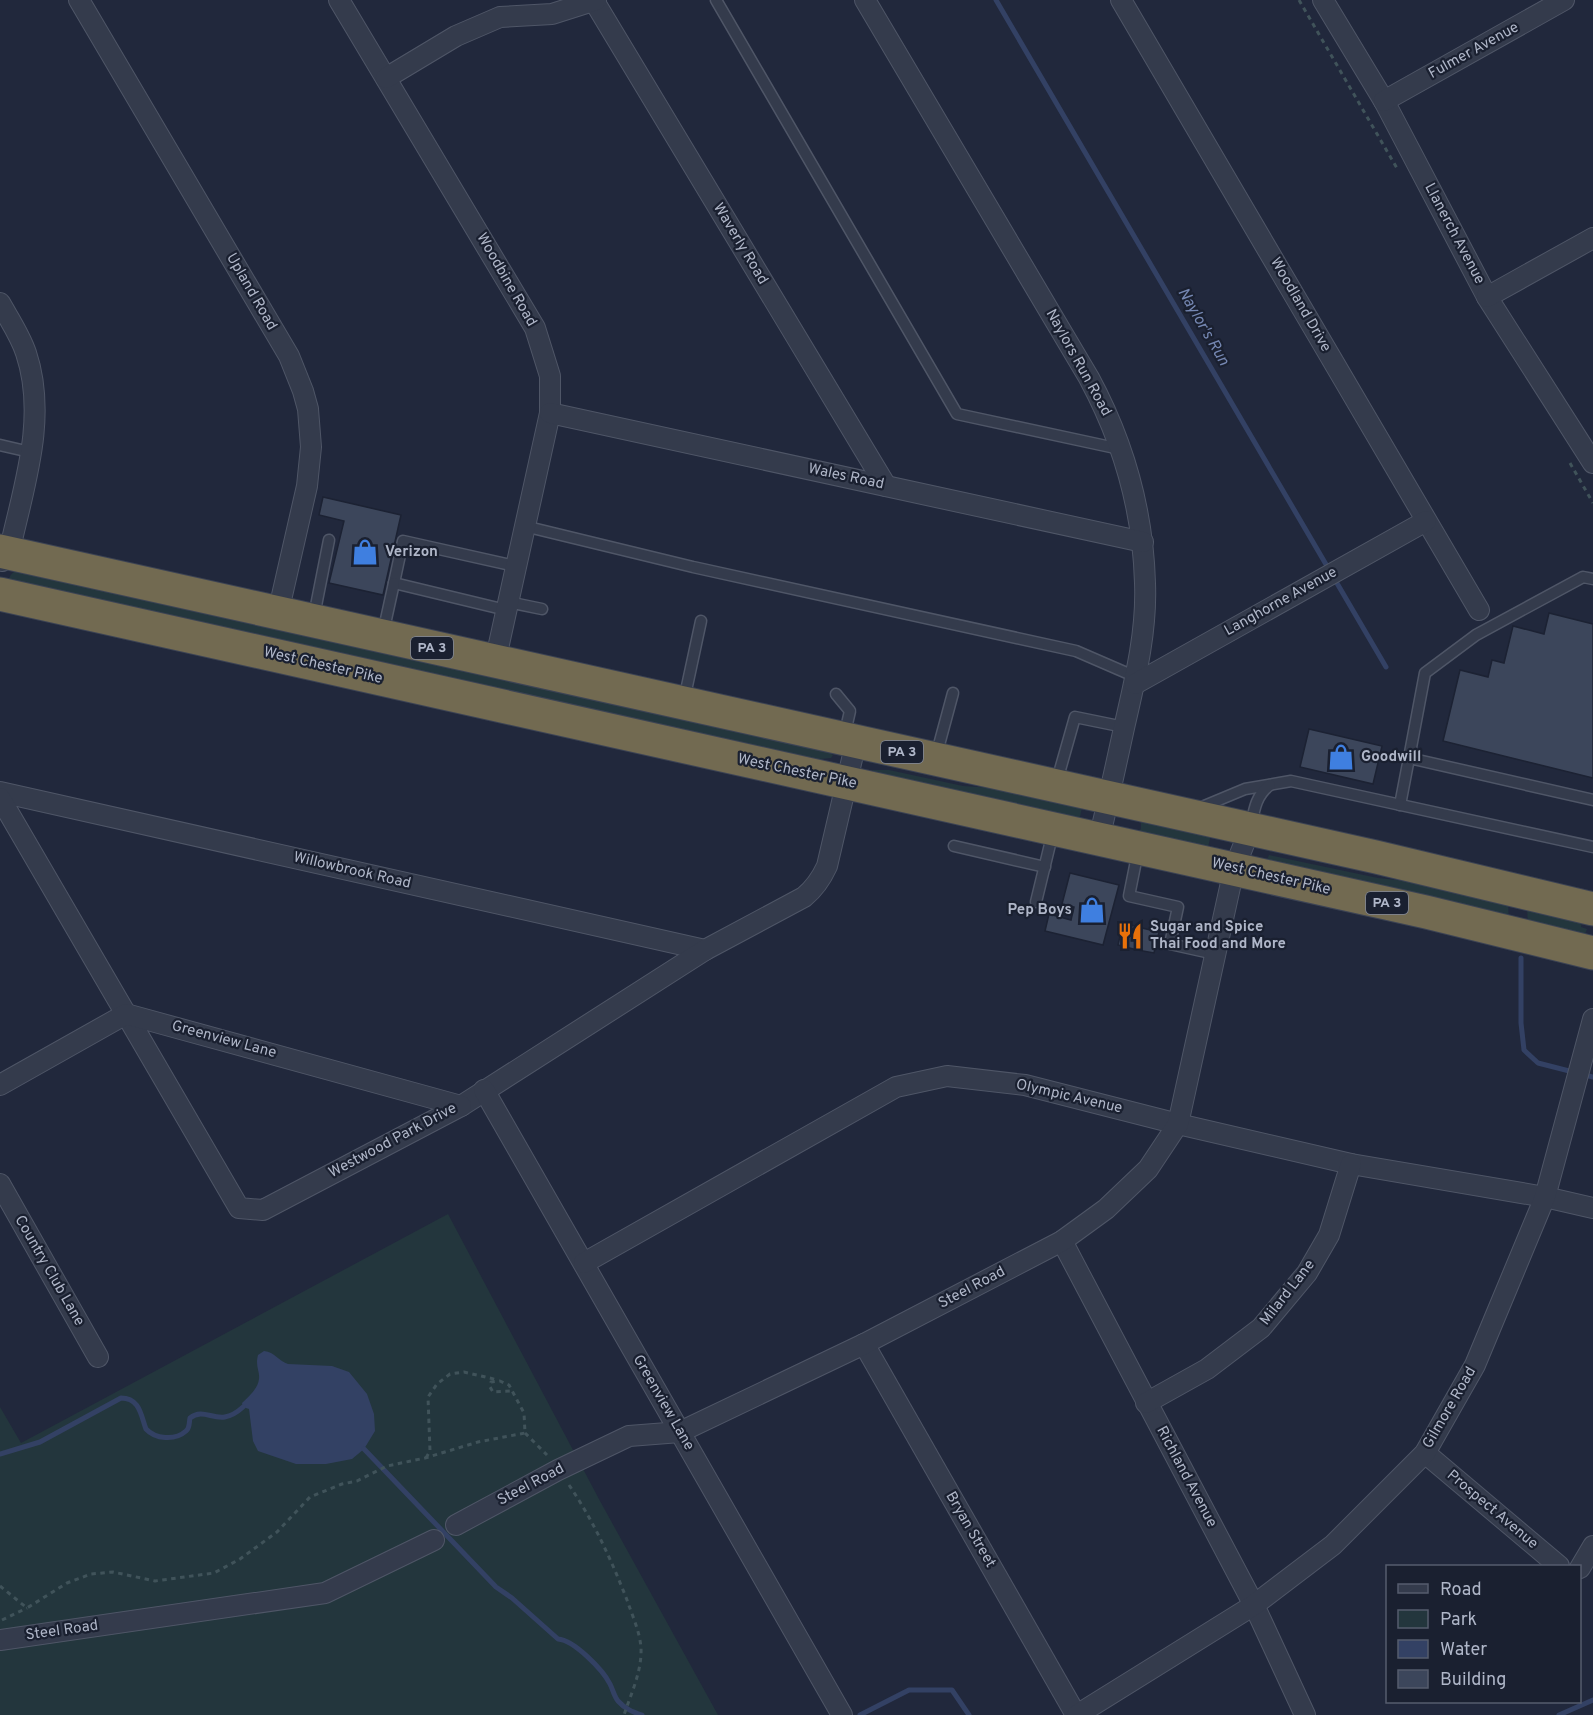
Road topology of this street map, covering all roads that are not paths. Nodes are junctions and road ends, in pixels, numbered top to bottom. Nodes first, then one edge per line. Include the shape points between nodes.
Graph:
1 (79, 0) edge
2 (339, 0) edge
3 (716, 0) edge
4 (865, 0) edge
5 (1120, 0) edge
6 (1323, 0) edge
7 (1564, 0) edge
8 (595, 1) edge
9 (386, 78) junction
10 (1384, 101) junction
11 (1593, 238) edge
12 (1487, 297) junction
13 (0, 303) edge
14 (550, 412) junction
15 (0, 445) edge
16 (1120, 449) junction
17 (30, 452) junction
18 (1593, 463) edge
19 (886, 486) junction
20 (1426, 521) junction
21 (525, 526) junction
22 (329, 540) dead end
23 (1143, 542) junction
24 (3, 556) edge
25 (515, 566) junction
26 (1593, 579) edge
27 (394, 583) junction
28 (0, 594) edge
29 (507, 606) junction
30 (542, 609) dead end
31 (1479, 610) dead end
32 (278, 614) junction
33 (313, 621) junction
34 (701, 621) dead end
35 (383, 637) junction
36 (495, 662) junction
37 (1136, 680) junction
38 (953, 693) dead end
39 (836, 694) dead end
40 (683, 703) junction
41 (1124, 727) junction
42 (849, 741) junction
43 (1409, 758) junction
44 (936, 760) junction
45 (846, 783) junction
46 (1270, 785) junction
47 (1056, 786) junction
48 (0, 792) edge
49 (0, 798) edge
50 (1109, 798) junction
51 (1593, 800) edge
52 (1400, 805) junction
53 (1183, 815) junction
54 (1054, 829) junction
55 (1250, 829) junction
56 (1099, 839) junction
57 (954, 846) dead end
58 (1593, 847) edge
59 (1139, 848) junction
60 (1045, 867) junction
61 (1234, 869) junction
62 (1036, 902) dead end
63 (1593, 909) edge
64 (705, 950) junction
65 (1593, 953) edge
66 (1215, 954) junction
67 (126, 1014) junction
68 (1593, 1019) edge
69 (0, 1085) edge
70 (484, 1090) junction
71 (461, 1106) junction
72 (1178, 1124) junction
73 (1351, 1164) junction
74 (0, 1185) edge
75 (1545, 1197) junction
76 (1593, 1208) edge
77 (1062, 1241) junction
78 (584, 1263) junction
79 (864, 1344) junction
80 (98, 1357) dead end
81 (1146, 1403) junction
82 (680, 1432) junction
83 (1425, 1453) junction
84 (456, 1525) dead end
85 (434, 1540) dead end
86 (1593, 1546) edge
87 (1558, 1565) edge
88 (1581, 1566) edge
89 (1254, 1605) junction
90 (0, 1640) edge
91 (839, 1710) edge
92 (1077, 1715) edge
93 (1305, 1715) edge

1 - 32 street, Upland Road via 289,356 303,391 311,428 310,466
2 - 9 street, Woodbine Road
3 - 16 lane via 957,414
4 - 16 street, Naylors Run Road via 1089,378
5 - 20 street, Woodland Drive
6 - 10 street, Llanerch Avenue
7 - 10 street, Fulmer Avenue
8 - 9 street via 552,14 500,17 456,36
8 - 19 street, Waverly Road
9 - 14 street, Woodbine Road via 535,328 550,376
10 - 12 street, Llanerch Avenue
11 - 12 street
12 - 18 street, Llanerch Avenue
13 - 17 street via 18,333 31,369 36,410
14 - 19 street, Wales Road
14 - 21 street, Woodbine Road
15 - 17 lane
16 - 23 street, Naylors Run Road
17 - 24 street
19 - 23 street, Wales Road
20 - 31 street, Woodland Drive
20 - 37 street, Langhorne Avenue
21 - 25 street, Woodbine Road
21 - 37 lane via 1076,651
22 - 33 lane
23 - 37 street, Naylors Run Road via 1145,585
24 - 32 highway, PA 3
25 - 27 lane via 403,541
25 - 29 street, Woodbine Road
26 - 43 lane via 1583,577 1476,635 1425,673
27 - 29 lane
27 - 35 lane
28 - 45 highway, West Chester Pike / PA 3
29 - 30 lane
29 - 36 street, Woodbine Road
32 - 33 highway, PA 3
33 - 35 highway, PA 3
34 - 40 lane
35 - 36 highway, PA 3
36 - 40 highway, PA 3
37 - 41 street, Naylors Run Road
38 - 44 lane
39 - 42 lane via 850,711
40 - 42 highway, PA 3
41 - 47 lane via 1075,717
41 - 50 street, Naylors Run Road
42 - 44 highway, PA 3
42 - 45 street, Westwood Park Drive
43 - 51 lane
43 - 52 lane
44 - 47 highway, PA 3
45 - 54 highway, West Chester Pike / PA 3
45 - 64 street, Westwood Park Drive via 827,866 814,888
46 - 52 lane via 1299,782
46 - 53 lane via 1245,789
46 - 55 lane via 1258,797
47 - 50 highway, PA 3
48 - 64 street, Willowbrook Road
49 - 67 street, Westwood Park Drive
50 - 53 highway, PA 3
50 - 56 street, Naylors Run Road
52 - 58 lane
53 - 55 highway, PA 3
54 - 56 highway, West Chester Pike / PA 3
54 - 60 lane
55 - 61 street, Steel Road
55 - 63 highway, PA 3
56 - 59 highway, West Chester Pike / PA 3
57 - 60 lane
59 - 61 highway, West Chester Pike / PA 3
59 - 66 lane via 1129,896 1179,907 1170,944
60 - 62 lane
61 - 65 highway, West Chester Pike / PA 3
61 - 66 street, Steel Road
64 - 70 street, Westwood Park Drive
66 - 72 street, Steel Road
67 - 69 street
67 - 71 street, Greenview Lane
67 - 71 street, Westwood Park Drive via 238,1208 263,1210
68 - 75 street, Gilmore Road
70 - 71 street, Westwood Park Drive
70 - 78 street, Greenview Lane
72 - 73 street, Olympic Avenue
72 - 77 street, Steel Road via 1148,1169 1106,1209
72 - 78 street, Olympic Avenue via 1024,1085 947,1076 896,1087
73 - 75 street, Olympic Avenue
73 - 81 street, Milard Lane via 1329,1235 1307,1274 1261,1328 1207,1369
74 - 80 street, Country Club Lane
75 - 76 street, Olympic Avenue
75 - 83 street, Gilmore Road via 1475,1365
77 - 79 street, Steel Road
77 - 81 street, Richland Avenue
78 - 82 street, Greenview Lane
79 - 82 street, Steel Road
79 - 92 street, Bryan Street
81 - 89 street, Richland Avenue
82 - 84 street, Steel Road via 629,1436
82 - 91 street, Greenview Lane
83 - 87 street, Prospect Avenue
83 - 89 street, Gilmore Road via 1333,1545
85 - 90 street, Steel Road via 325,1593
86 - 88 street
89 - 92 street, Gilmore Road
89 - 93 street, Richland Avenue

